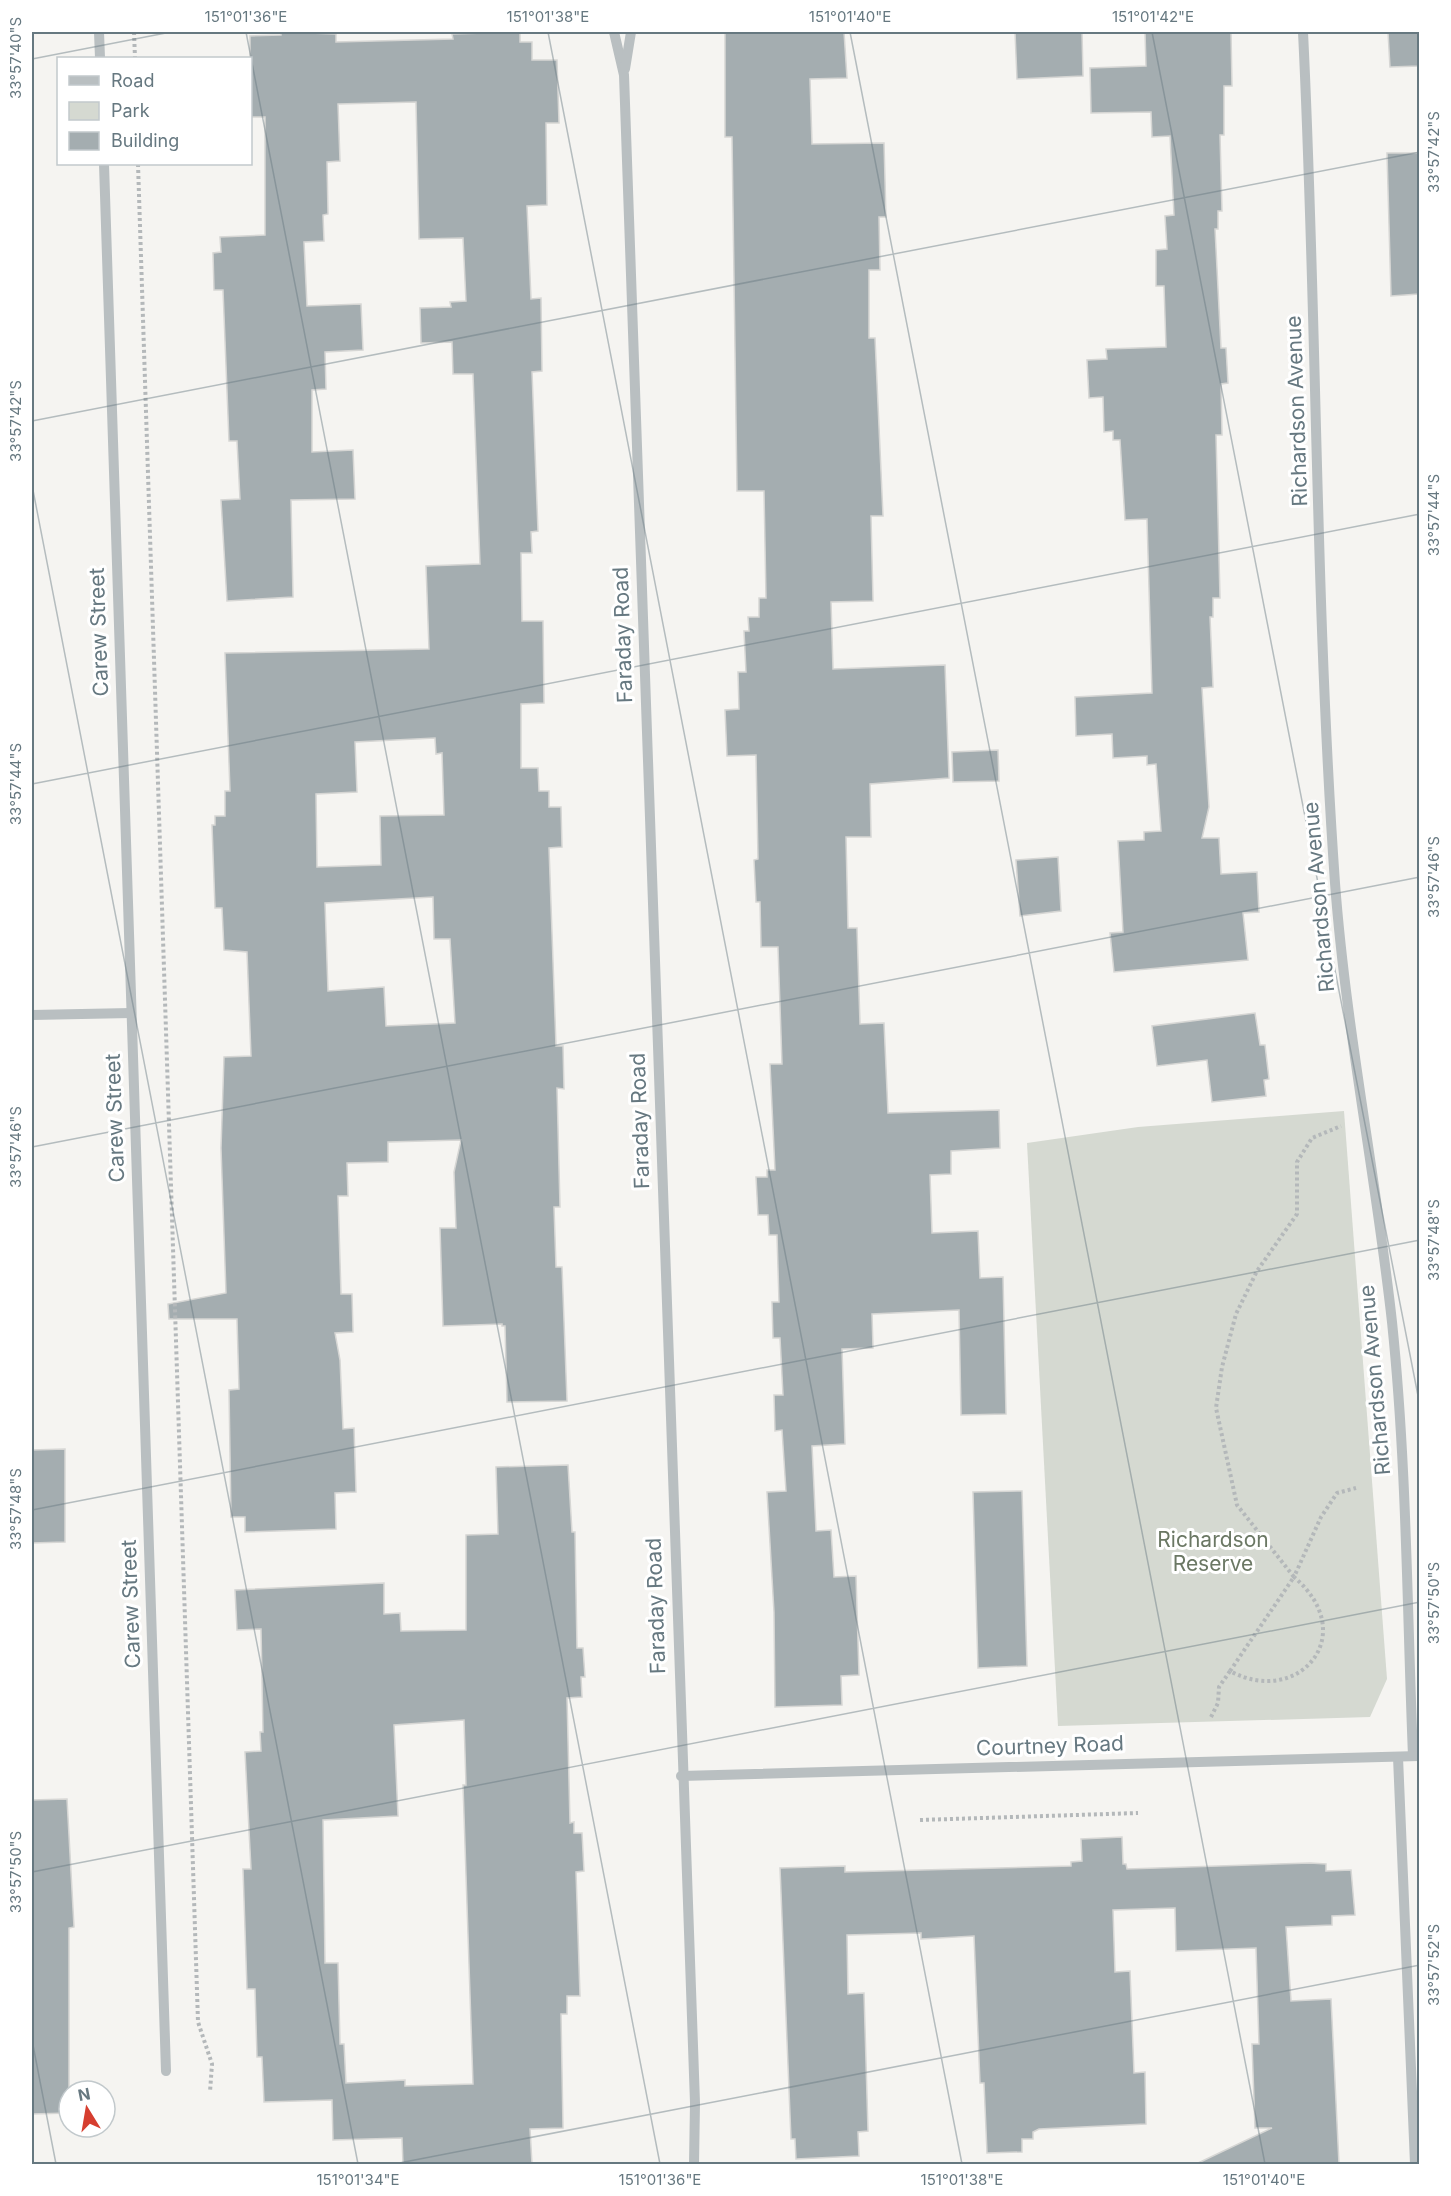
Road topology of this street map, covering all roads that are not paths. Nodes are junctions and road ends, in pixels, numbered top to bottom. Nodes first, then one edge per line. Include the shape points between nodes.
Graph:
1 (99, 32) edge
2 (614, 32) edge
3 (631, 32) edge
4 (1303, 32) edge
5 (100, 57) edge
6 (624, 75) junction
7 (104, 165) edge
8 (131, 1013) junction
9 (32, 1015) edge
10 (1416, 1756) edge
11 (1398, 1757) junction
12 (681, 1776) junction
13 (166, 2071) dead end
14 (694, 2164) edge
15 (1415, 2164) edge

1 - 5 street
2 - 6 street, Faraday Road
3 - 6 street, Faraday Road
4 - 10 street, Richardson Avenue via 1330,804 1342,956 1398,1390
6 - 12 street, Faraday Road
7 - 8 street, Carew Street
8 - 9 street
8 - 13 street, Carew Street
10 - 11 street, Courtney Road
11 - 12 street, Courtney Road
11 - 15 street
12 - 14 street, Faraday Road via 695,2103

